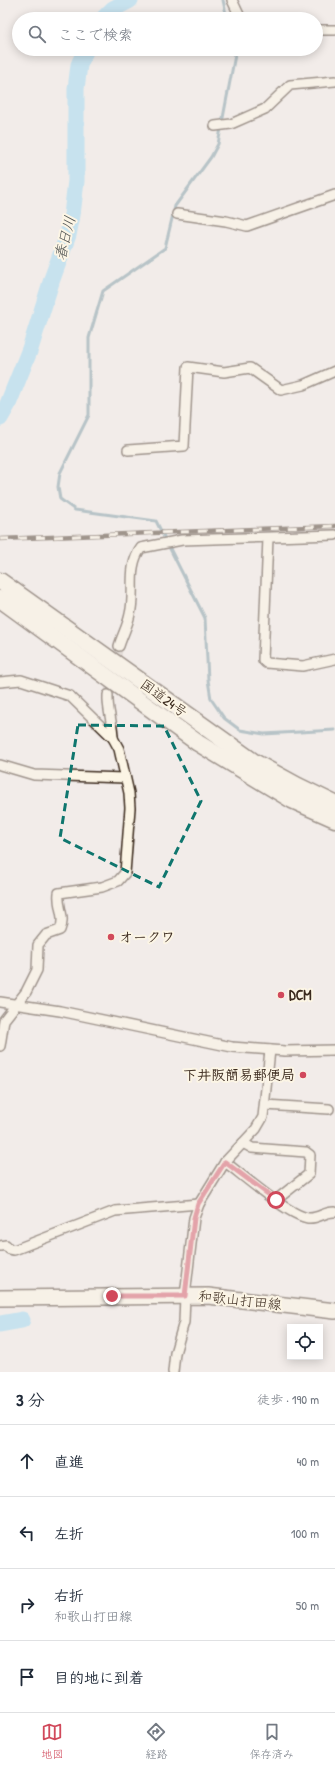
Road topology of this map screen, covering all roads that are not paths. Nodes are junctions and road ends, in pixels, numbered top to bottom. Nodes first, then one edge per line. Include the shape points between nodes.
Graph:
1 (232, 0) edge
2 (238, 12) edge
3 (323, 30) edge
4 (335, 30) edge
5 (335, 81) edge
6 (214, 126) dead end
7 (335, 195) edge
8 (177, 214) dead end
9 (335, 371) edge
10 (128, 450) dead end
11 (335, 535) edge
12 (268, 538) junction
13 (0, 581) edge
14 (0, 599) edge
15 (119, 646) tunnel mouth
16 (335, 660) edge
17 (0, 682) edge
18 (108, 695) tunnel mouth
19 (113, 738) junction
20 (0, 765) edge
21 (126, 778) junction
22 (335, 804) edge
23 (335, 819) edge
24 (0, 1002) edge
25 (17, 1004) junction
26 (0, 1046) edge
27 (270, 1050) junction
28 (335, 1050) edge
29 (265, 1105) junction
30 (329, 1109) dead end
31 (243, 1143) junction
32 (225, 1162) junction
33 (276, 1200) junction
34 (198, 1204) junction
35 (335, 1212) edge
36 (0, 1246) edge
37 (185, 1296) junction
38 (0, 1298) edge
39 (335, 1311) edge
40 (173, 1372) edge

1 - 2 street
3 - 4 street
5 - 6 street via 290,85 265,109 231,124
7 - 8 street via 247,226
9 - 10 street via 303,385 281,390 250,368 224,372 188,367 184,446
11 - 12 street
12 - 15 street via 182,540 140,548 135,555 131,579 131,613
12 - 16 street via 262,660 266,663 303,666
13 - 22 highway, 国道24号 via 254,762
14 - 23 highway, 国道24号 via 198,743 292,800
17 - 19 street via 21,680 70,696
18 - 19 street
19 - 21 street via 119,749
20 - 21 street via 34,775
21 - 25 street via 130,808 125,873 118,881 102,887 59,893 58,901 64,921 60,930 46,935 38,945 37,970
24 - 25 street
25 - 26 street via 4,1020
25 - 27 street via 232,1047
27 - 28 street
27 - 29 street
29 - 30 street
29 - 31 street via 263,1117
31 - 32 street
31 - 33 street via 252,1148 306,1152 310,1155 309,1174
32 - 33 street
32 - 34 street
33 - 35 street via 299,1216 317,1218 328,1212
34 - 36 street via 116,1211 14,1250 6,1245
34 - 37 street via 194,1218
37 - 38 main road, 和歌山打田線
37 - 39 main road, 和歌山打田線 via 208,1296
37 - 40 street via 184,1322 174,1353

